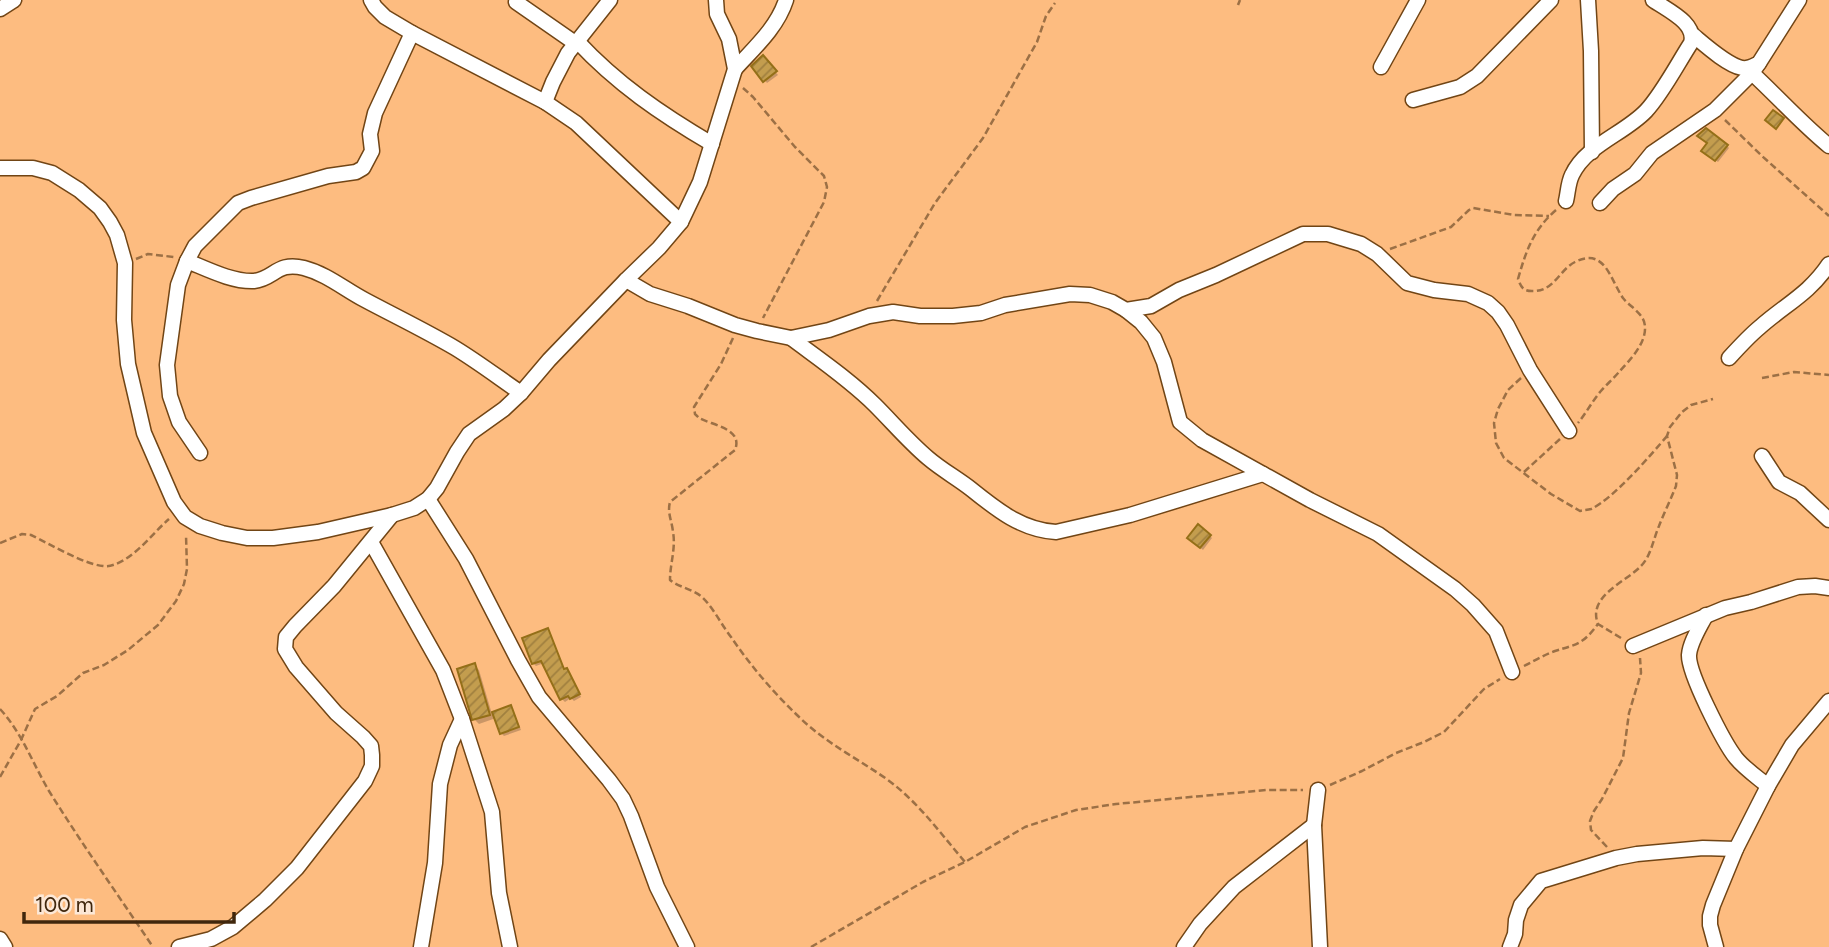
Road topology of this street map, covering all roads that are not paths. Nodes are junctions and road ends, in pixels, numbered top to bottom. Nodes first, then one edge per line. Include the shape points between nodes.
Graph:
1 (14, 0) edge
2 (371, 0) edge
3 (610, 0) edge
4 (716, 0) edge
5 (786, 0) edge
6 (1418, 0) edge
7 (1551, 0) edge
8 (1587, 0) edge
9 (1653, 0) edge
10 (1799, 0) edge
11 (516, 2) dead end
12 (0, 9) edge
13 (412, 33) junction
14 (1693, 35) junction
15 (576, 42) junction
16 (1381, 67) dead end
17 (1755, 68) junction
18 (733, 76) junction
19 (1413, 100) dead end
20 (545, 102) junction
21 (712, 144) junction
22 (1829, 146) edge
23 (1592, 152) junction
24 (0, 168) edge
25 (1566, 201) road end
26 (1600, 203) dead end
27 (681, 222) junction
28 (187, 261) junction
29 (1829, 264) edge
30 (626, 280) junction
31 (1126, 310) junction
32 (791, 338) junction
33 (1729, 358) dead end
34 (521, 393) junction
35 (1569, 431) road end
36 (200, 453) dead end
37 (1762, 456) dead end
38 (1263, 474) junction
39 (428, 499) junction
40 (392, 515) junction
41 (1829, 520) edge
42 (372, 542) junction
43 (1829, 588) edge
44 (1706, 615) junction
45 (1633, 646) road end
46 (1512, 672) road end
47 (1829, 701) edge
48 (462, 719) junction
49 (1768, 786) junction
50 (1318, 790) road end
51 (1314, 825) junction
52 (1736, 849) junction
53 (0, 939) edge
54 (5, 947) edge
55 (179, 947) edge
56 (421, 947) edge
57 (510, 947) edge
58 (687, 947) edge
59 (1184, 947) edge
60 (1320, 947) edge
61 (1510, 947) edge
62 (1716, 947) edge

1 - 12 street
2 - 13 street via 385,17
3 - 15 street
4 - 18 street via 729,39
5 - 18 street via 768,34
6 - 16 street
7 - 19 street via 1477,76 1460,87
8 - 23 street
9 - 14 street
10 - 17 street
11 - 15 street
13 - 20 street
13 - 28 street via 375,113 372,151 363,167 355,173 328,176 238,203 202,237
14 - 17 street via 1735,65
14 - 23 street via 1646,110
15 - 20 street
15 - 21 street via 662,114
17 - 22 street via 1792,113
17 - 26 street via 1715,110 1652,153
18 - 21 street
20 - 27 street via 576,123
21 - 27 street
23 - 25 street via 1572,174
24 - 40 street via 52,173 79,190 110,222 125,263 124,320 135,394 145,433 182,513 200,526 247,538 318,532
27 - 30 street
28 - 34 street via 242,280 264,278 290,265 318,273 457,349
28 - 36 street via 178,285 167,365 179,422
29 - 33 street via 1817,282
30 - 32 street via 650,294 736,325
30 - 34 street
31 - 32 street via 1090,295 1070,294 953,316 893,312
31 - 35 street via 1151,306 1303,234 1328,234 1361,244 1407,283 1468,294 1488,303 1507,325
31 - 38 street via 1154,338 1180,422 1202,440
32 - 38 street via 849,382 927,458 998,511 1029,527 1056,532 1130,516
34 - 39 street via 469,434
37 - 41 street via 1779,482 1800,493
38 - 46 street via 1378,534 1455,589 1496,631
39 - 40 street
39 - 58 street via 466,559 539,697 623,799 657,887
40 - 42 street
42 - 48 street via 443,670
42 - 55 street via 295,626 285,649 336,713 370,746 372,766 297,868 265,900 233,927 211,939
43 - 44 street via 1798,587
44 - 45 street
44 - 49 street via 1692,644 1690,667 1734,756
47 - 49 street via 1792,745
48 - 56 street via 440,784 435,863
48 - 57 street via 492,812 499,893
49 - 52 street
50 - 51 street
51 - 59 street via 1234,887
51 - 60 street
52 - 61 street via 1616,858 1541,881 1521,905
52 - 62 street via 1710,916
53 - 54 street

